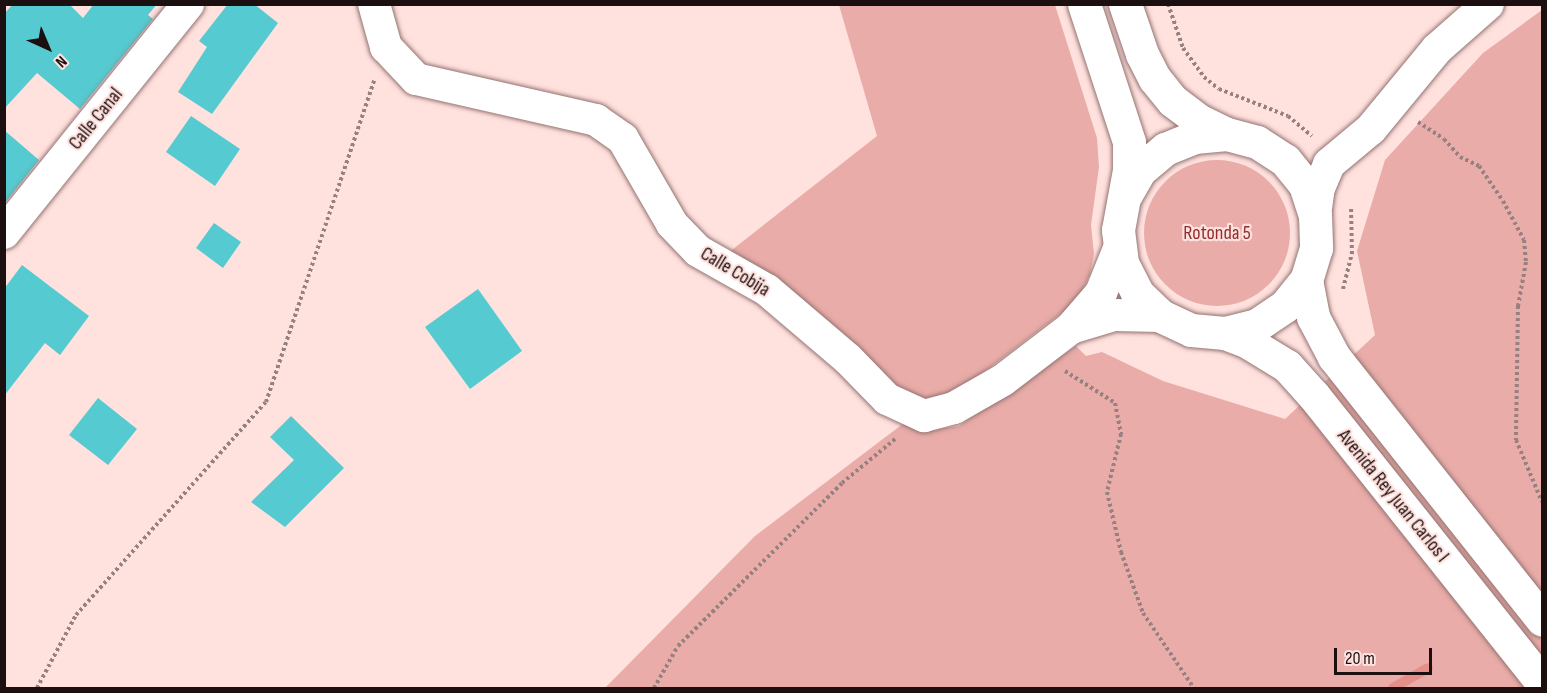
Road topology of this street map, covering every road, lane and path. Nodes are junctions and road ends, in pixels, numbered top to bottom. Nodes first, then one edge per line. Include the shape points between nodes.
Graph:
1 (188, 4) edge
2 (374, 4) edge
3 (1084, 4) edge
4 (1125, 4) edge
5 (1168, 4) edge
6 (1488, 4) edge
7 (386, 47) junction
8 (1391, 105) junction
9 (1227, 134) junction
10 (1310, 134) dead end
11 (1285, 160) junction
12 (1329, 164) junction
13 (1124, 198) junction
14 (1349, 200) dead end
15 (1315, 215) junction
16 (4, 233) edge
17 (1120, 246) junction
18 (1306, 280) junction
19 (1343, 298) dead end
20 (1161, 316) junction
21 (1225, 333) junction
22 (1059, 337) junction
23 (924, 416) junction
24 (1542, 502) edge
25 (1542, 619) edge
26 (1542, 683) edge
27 (37, 688) edge
28 (654, 688) edge
29 (1194, 688) edge

1 - 16 street, Calle Canal
2 - 7 street, Calle Cobija
3 - 13 main road, Avenida Rey Juan Carlos I via 1129,142
4 - 9 main road, Avenida Rey Juan Carlos I via 1155,80 1173,101 1198,120
5 - 10 path via 1183,48 1204,77 1220,89 1288,116
6 - 8 street via 1437,49
7 - 23 street, Calle Cobija via 416,79 596,120 623,138 672,224 698,251 767,290 848,359 887,399
7 - 27 path via 266,402 76,615
8 - 12 street via 1371,129
8 - 24 path via 1444,139 1460,158 1479,166 1524,240 1526,262 1518,306 1516,440
9 - 11 main road, Avenida Rey Juan Carlos I via 1257,142
9 - 13 main road, Avenida Rey Juan Carlos I via 1194,137 1165,149 1140,170
11 - 12 street via 1306,165
11 - 15 main road, Avenida Rey Juan Carlos I via 1305,185
12 - 15 street via 1319,188
13 - 17 main road, Avenida Rey Juan Carlos I via 1118,230
14 - 19 path via 1353,237
15 - 18 main road, Avenida Rey Juan Carlos I via 1316,248
17 - 20 main road, Avenida Rey Juan Carlos I via 1122,263 1137,293
17 - 22 street via 1101,293
18 - 21 main road, Avenida Rey Juan Carlos I via 1285,306 1257,325
18 - 25 main road, Avenida Rey Juan Carlos I via 1313,317 1334,357
20 - 21 main road, Avenida Rey Juan Carlos I via 1191,330
20 - 22 street via 1114,315
21 - 26 main road, Avenida Rey Juan Carlos I via 1266,351 1304,384
22 - 23 street via 1003,380 954,408
22 - 29 path via 1062,369 1114,403 1121,434 1107,492 1121,552 1143,614
23 - 28 path via 842,483 678,646

